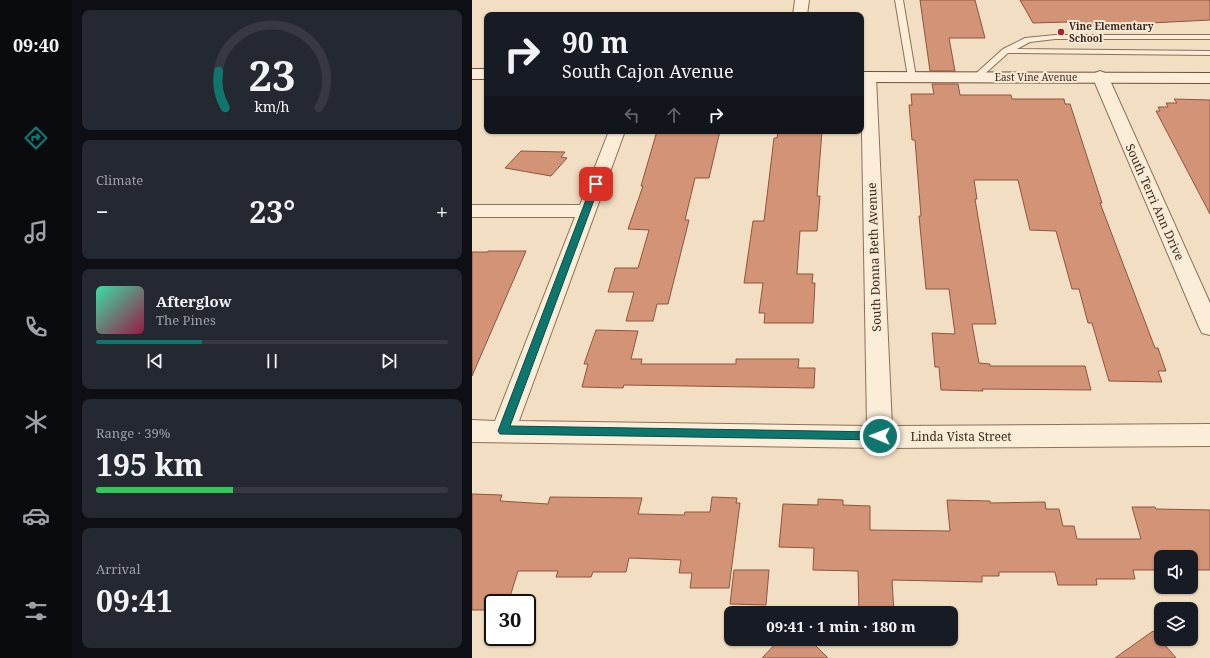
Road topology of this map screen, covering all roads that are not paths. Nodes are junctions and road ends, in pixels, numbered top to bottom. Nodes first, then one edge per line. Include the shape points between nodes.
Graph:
1 (802, 0) edge
2 (899, 0) edge
3 (800, 12) edge
4 (1210, 37) edge
5 (1006, 50) junction
6 (1210, 53) edge
7 (472, 74) edge
8 (484, 74) edge
9 (1100, 76) junction
10 (865, 77) edge
11 (912, 77) junction
12 (976, 77) junction
13 (1210, 78) edge
14 (616, 134) edge
15 (472, 211) edge
16 (586, 211) junction
17 (1210, 327) edge
18 (472, 431) edge
19 (503, 431) junction
20 (880, 436) junction
21 (1210, 436) edge

1 - 3 street
2 - 11 lane
4 - 5 lane via 1055,37 1028,40
5 - 6 lane
5 - 12 lane
7 - 8 street
9 - 12 street, East Vine Avenue
9 - 13 street, East Vine Avenue
9 - 17 street, South Terri Ann Drive
10 - 11 street, East Vine Avenue
10 - 20 street, South Donna Beth Avenue
11 - 12 street, East Vine Avenue
14 - 16 street
15 - 16 street
16 - 19 street
18 - 19 street, Linda Vista Street
19 - 20 street, Linda Vista Street
20 - 21 street, Linda Vista Street

